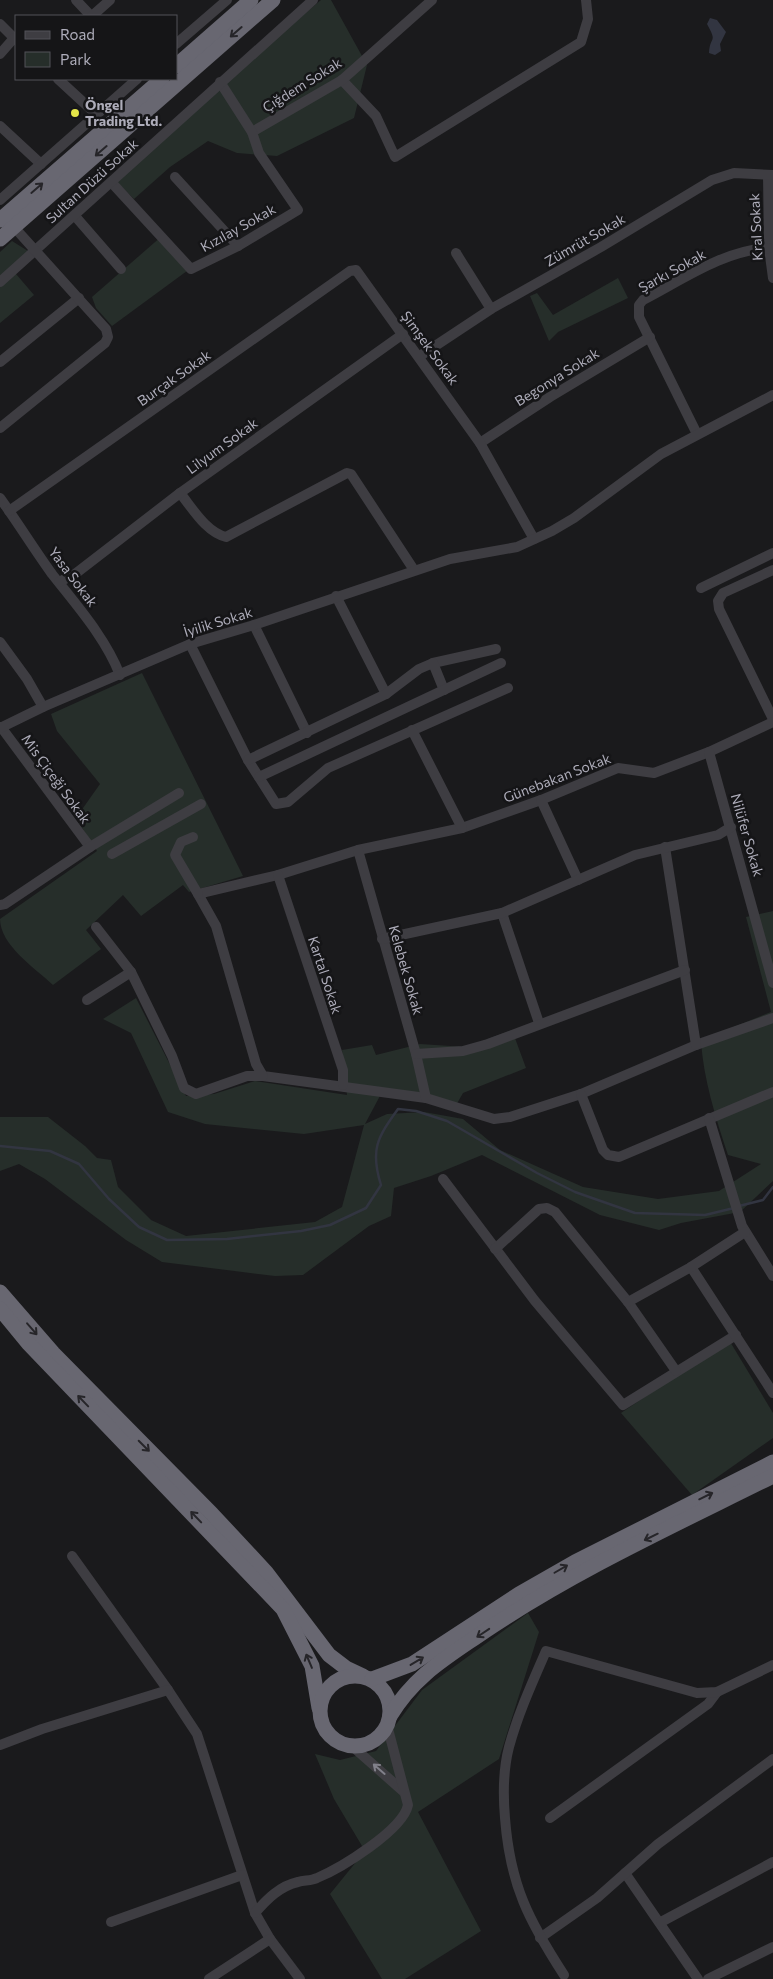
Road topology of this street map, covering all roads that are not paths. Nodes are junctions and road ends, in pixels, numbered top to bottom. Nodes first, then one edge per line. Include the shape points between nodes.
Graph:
1 (76, 0) edge
2 (110, 0) edge
3 (227, 0) edge
4 (251, 0) edge
5 (273, 0) edge
6 (313, 0) edge
7 (432, 0) edge
8 (586, 0) edge
9 (91, 15) edge
10 (93, 15) edge
11 (0, 24) edge
12 (15, 39) edge
13 (178, 42) edge
14 (0, 54) edge
15 (178, 64) edge
16 (59, 80) edge
17 (136, 80) edge
18 (161, 80) edge
19 (342, 80) junction
20 (220, 82) junction
21 (96, 114) junction
22 (0, 126) edge
23 (252, 132) junction
24 (41, 164) junction
25 (770, 175) edge
26 (175, 177) dead end
27 (112, 182) junction
28 (0, 200) edge
29 (75, 216) junction
30 (0, 220) edge
31 (14, 227) junction
32 (0, 239) edge
33 (238, 246) junction
34 (769, 248) junction
35 (36, 250) junction
36 (456, 253) dead end
37 (121, 269) dead end
38 (356, 270) joint
39 (773, 278) edge
40 (0, 282) edge
41 (78, 298) junction
42 (492, 309) junction
43 (403, 334) junction
44 (650, 337) junction
45 (420, 356) junction
46 (0, 362) edge
47 (773, 395) edge
48 (0, 428) edge
49 (697, 434) junction
50 (480, 443) junction
51 (180, 493) junction
52 (0, 498) edge
53 (9, 511) junction
54 (534, 539) junction
55 (773, 553) edge
56 (414, 570) junction
57 (773, 570) edge
58 (59, 582) junction
59 (701, 588) dead end
60 (336, 596) junction
61 (254, 625) junction
62 (0, 642) edge
63 (190, 644) junction
64 (496, 648) dead end
65 (434, 663) junction
66 (501, 663) dead end
67 (120, 675) junction
68 (508, 688) dead end
69 (444, 690) junction
70 (386, 694) junction
71 (43, 706) junction
72 (773, 720) edge
73 (1, 727) edge
74 (412, 730) junction
75 (307, 733) junction
76 (709, 752) junction
77 (248, 760) junction
78 (259, 777) junction
79 (179, 793) dead end
80 (542, 800) junction
81 (201, 804) dead end
82 (731, 827) junction
83 (462, 828) junction
84 (193, 837) dead end
85 (90, 847) junction
86 (666, 848) junction
87 (358, 850) junction
88 (112, 854) dead end
89 (278, 875) junction
90 (578, 880) junction
91 (198, 894) junction
92 (0, 905) edge
93 (502, 913) junction
94 (96, 927) dead end
95 (382, 939) junction
96 (685, 970) junction
97 (131, 972) junction
98 (773, 983) edge
99 (87, 1000) dead end
100 (773, 1018) edge
101 (539, 1023) junction
102 (696, 1045) junction
103 (416, 1054) junction
104 (263, 1076) junction
105 (343, 1085) junction
106 (773, 1092) edge
107 (581, 1094) junction
108 (426, 1098) junction
109 (709, 1118) junction
110 (443, 1179) dead end
111 (743, 1229) junction
112 (494, 1249) junction
113 (691, 1267) junction
114 (773, 1276) edge
115 (0, 1292) edge
116 (628, 1302) junction
117 (0, 1310) edge
118 (736, 1335) junction
119 (676, 1371) junction
120 (773, 1393) edge
121 (773, 1462) edge
122 (773, 1476) edge
123 (72, 1556) dead end
124 (773, 1665) edge
125 (367, 1678) junction
126 (168, 1690) junction
127 (717, 1692) junction
128 (319, 1708) junction
129 (389, 1720) junction
130 (0, 1745) edge
131 (352, 1746) junction
132 (773, 1759) edge
133 (405, 1793) junction
134 (550, 1818) dead end
135 (773, 1862) edge
136 (625, 1873) junction
137 (242, 1875) junction
138 (256, 1913) junction
139 (111, 1922) dead end
140 (661, 1922) junction
141 (540, 1938) junction
142 (270, 1939) junction
143 (773, 1947) edge
144 (564, 1975) dead end
145 (209, 1979) edge
146 (300, 1979) edge
147 (698, 1979) edge
148 (708, 1979) edge

1 - 9 street
2 - 10 street
3 - 13 street
4 - 15 highway
5 -> 31 highway
6 - 20 street, Sultan Düzü Sokak
7 - 19 street, Çığdem Sokak
8 - 19 street via 588,19 581,42 395,157 376,116
11 - 12 street
12 - 14 street
16 - 21 street
17 - 21 street
30 -> 18 highway
19 - 23 street, Çığdem Sokak
20 - 23 street
20 - 27 street, Sultan Düzü Sokak
21 - 24 street
22 - 24 street
23 - 33 street, Kızılay Sokak via 259,153 298,210
24 - 28 street
25 - 34 street, Kral Sokak
25 - 42 street, Zümrüt Sokak via 734,173 712,180
26 - 33 street
27 - 29 street, Sultan Düzü Sokak
27 - 33 street, Kızılay Sokak via 191,269
29 - 35 street, Sultan Düzü Sokak
29 - 37 street
31 - 32 highway
31 - 35 street
34 - 39 street, Kral Sokak
34 - 44 street, Şarkı Sokak via 752,248 722,259 643,300 637,310
35 - 40 street, Sultan Düzü Sokak
35 - 41 street
36 - 42 street
38 - 43 street, Şimşek Sokak
38 - 53 street, Burçak Sokak via 350,271
41 - 46 street
41 - 48 street via 106,329 108,337
42 - 45 street, Zümrüt Sokak
43 - 45 street, Şimşek Sokak
43 - 51 street, Lilyum Sokak
44 - 49 street, Şarkı Sokak
44 - 50 street, Begonya Sokak
45 - 50 street, Şimşek Sokak
47 - 49 street, İyilik Sokak
49 - 54 street, İyilik Sokak via 661,454 574,518
50 - 54 street, Şimşek Sokak
51 - 56 street via 208,526 226,537 347,473 351,474
51 - 58 street, Lilyum Sokak via 75,574
52 - 53 street, Yasa Sokak
53 - 58 street, Yasa Sokak
54 - 56 street, İyilik Sokak via 517,548 450,559
55 - 59 street
56 - 60 street, İyilik Sokak
57 - 72 street via 723,593 718,601
58 - 67 street, Yasa Sokak via 91,622 114,658
60 - 61 street, İyilik Sokak
60 - 70 street
61 - 63 street, İyilik Sokak
61 - 75 street
62 - 71 street
63 - 67 street, İyilik Sokak
63 - 77 street
64 - 65 street
65 - 69 street
65 - 70 street via 418,669
66 - 69 street
67 - 71 street, İyilik Sokak
68 - 74 street
69 - 78 street
70 - 75 street
71 - 73 street, İyilik Sokak
72 - 76 street, Günebakan Sokak
73 - 85 street, Mis Çiçeği Sokak
74 - 78 street via 328,768 288,802 276,804
74 - 83 street
75 - 77 street
76 - 80 street, Günebakan Sokak via 654,773 618,768
76 - 82 street, Nilüfer Sokak
77 - 78 street
79 - 85 street
80 - 83 street, Günebakan Sokak
80 - 90 street
81 - 88 street
82 - 86 street via 718,835
82 - 98 street, Nilüfer Sokak
83 - 87 street, Günebakan Sokak
84 - 91 street via 180,842 175,855
85 - 92 street
86 - 90 street via 635,855
86 - 96 street
87 - 89 street, Günebakan Sokak
87 - 95 street, Kelebek Sokak
89 - 91 street, Günebakan Sokak
89 - 105 street, Kartal Sokak via 343,1070
90 - 93 street
91 - 104 street via 216,926 256,1064
93 - 95 street
93 - 101 street
94 - 97 street
95 - 103 street, Kelebek Sokak
96 - 101 street
96 - 102 street
97 - 99 street
97 - 104 street via 184,1088 196,1094 247,1076
100 - 102 street
101 - 103 street via 463,1051
102 - 107 street
103 - 108 street, Kelebek Sokak
104 - 105 street
105 - 108 street
106 - 109 street
107 - 108 street via 510,1118 494,1119
107 - 109 street via 603,1150 618,1157
109 - 111 street
110 - 112 street
111 - 113 street
111 - 114 street
112 - 116 street via 539,1209 547,1208 555,1212
112 - 119 street via 623,1405
113 - 116 street
113 - 118 street
115 -> 125 highway via 53,1353 266,1572 329,1655
116 - 119 street
128 -> 117 highway via 312,1666 282,1609
118 - 119 street
118 - 120 street
125 -> 121 highway via 412,1664 519,1594 575,1562
122 -> 129 highway via 605,1560 508,1616 420,1676 403,1695
123 - 126 street
124 - 127 street
125 - 128 highway via 343,1677 334,1682 326,1689
125 - 129 highway via 384,1691 388,1699
126 - 130 street
126 - 137 street via 197,1734
127 - 134 street via 708,1704
127 - 141 street via 697,1693 546,1651 524,1701 509,1748 503,1793 507,1852 516,1888
128 - 131 highway via 320,1719 328,1734 341,1744
129 - 131 highway via 373,1741
129 - 133 street
133 -> 131 street
132 - 136 street via 658,1844
133 - 138 street via 408,1805 399,1823 356,1856 316,1879 296,1882 281,1889
135 - 140 street
136 - 140 street
136 - 141 street via 597,1898
137 - 138 street
137 - 139 street
138 - 142 street
140 - 147 street
141 - 144 street
142 - 145 street
142 - 146 street
143 - 148 street

